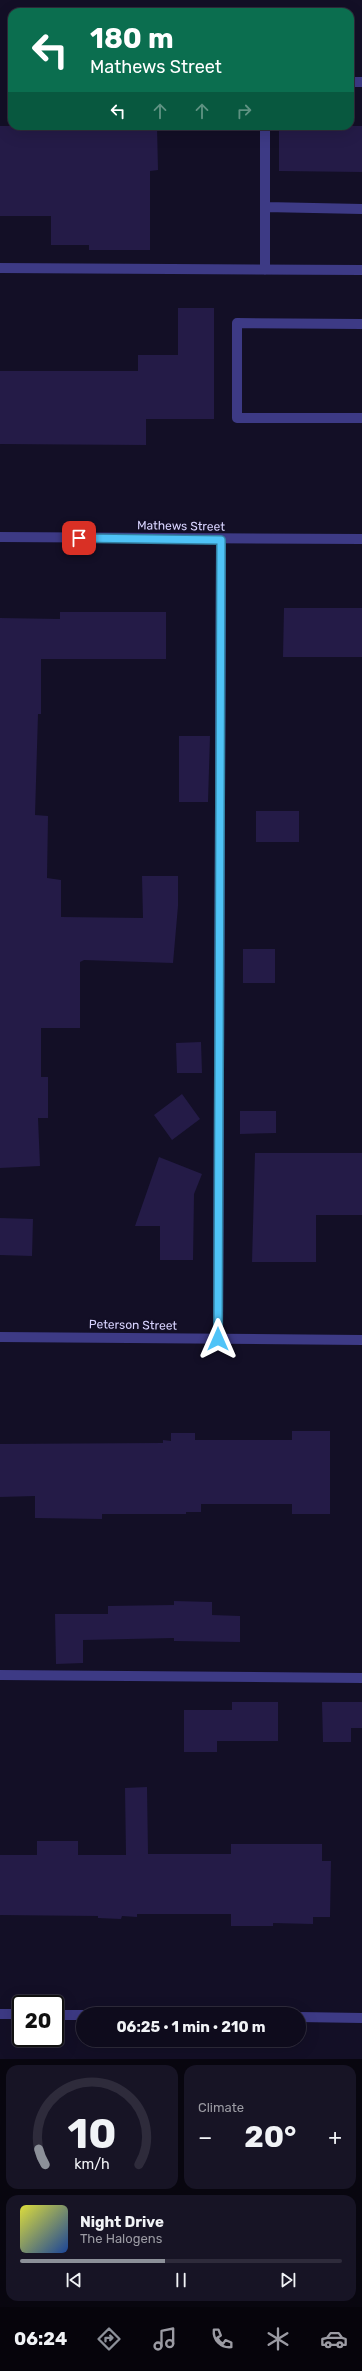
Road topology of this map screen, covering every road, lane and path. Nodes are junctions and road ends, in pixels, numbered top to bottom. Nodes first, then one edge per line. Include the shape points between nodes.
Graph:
1 (265, 130) edge
2 (265, 207) junction
3 (362, 209) edge
4 (0, 268) edge
5 (265, 270) junction
6 (362, 270) edge
7 (362, 324) edge
8 (362, 418) edge
9 (0, 537) edge
10 (221, 540) junction
11 (362, 540) edge
12 (0, 1337) edge
13 (218, 1339) junction
14 (362, 1340) edge
15 (0, 1675) edge
16 (362, 1678) edge
17 (0, 2014) edge
18 (12, 2014) edge
19 (64, 2015) edge
20 (76, 2015) edge
21 (306, 2017) edge
22 (362, 2018) edge

1 - 2 street
2 - 3 street
2 - 5 street
4 - 5 street
5 - 6 street
7 - 8 street via 237,323 237,418
9 - 10 street, Mathews Street
10 - 11 street, Mathews Street
10 - 13 street
12 - 13 street, Peterson Street
13 - 14 street, Peterson Street
15 - 16 street
17 - 18 street
19 - 20 street
21 - 22 street

